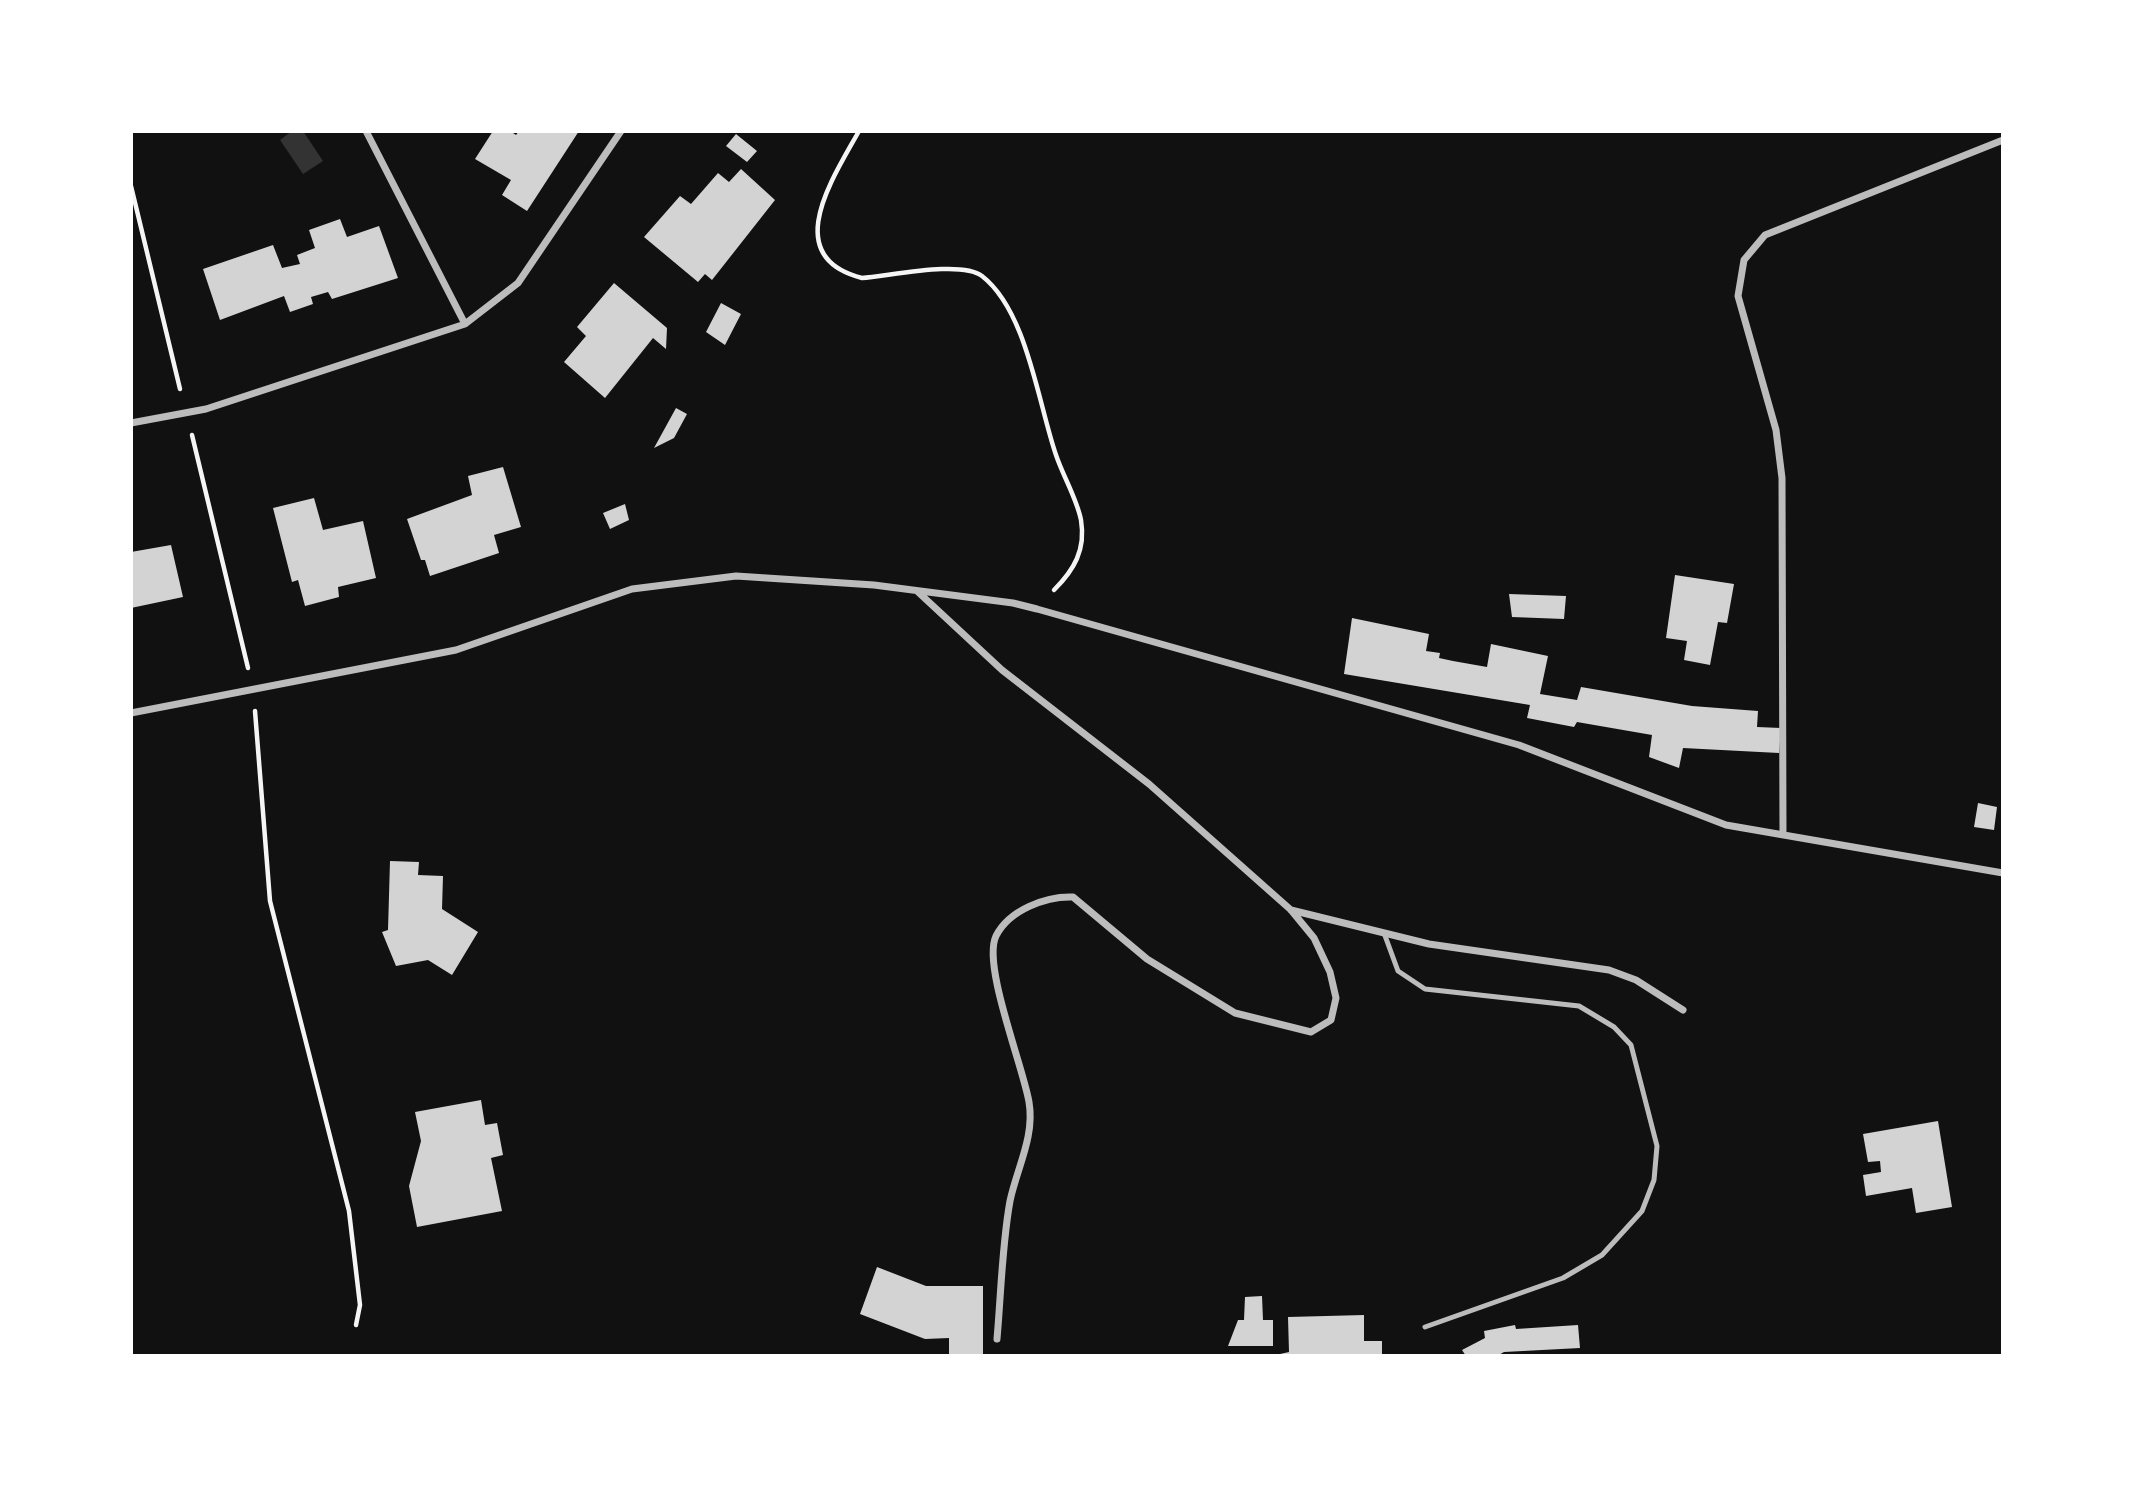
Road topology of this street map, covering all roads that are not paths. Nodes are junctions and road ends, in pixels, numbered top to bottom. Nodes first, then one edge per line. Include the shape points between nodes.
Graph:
1 (366, 131) edge
2 (621, 131) edge
3 (2003, 140) edge
4 (465, 324) junction
5 (131, 423) edge
6 (917, 590) junction
7 (131, 713) edge
8 (1783, 835) junction
9 (2003, 873) edge
10 (1291, 910) junction
11 (1384, 933) junction
12 (1683, 1010) dead end
13 (1425, 1327) dead end
14 (997, 1339) dead end

1 - 4 street
2 - 4 street via 518,283
3 - 8 street via 1765,235 1744,260 1738,296 1776,430 1782,478
4 - 5 street via 206,409
6 - 7 street via 736,576 632,589 456,650
6 - 8 street via 1037,609 1519,745 1692,814
6 - 10 street via 1002,670 1149,784
8 - 9 street
10 - 11 street
10 - 14 street via 1314,938 1336,998 1331,1020 1311,1032 1235,1013 1147,959 1073,897 1040,903 1015,914 996,937 992,962 1030,1104 1027,1144 1010,1201
11 - 12 street via 1429,944 1609,970 1636,980
11 - 13 lane via 1398,971 1425,989 1579,1006 1614,1027 1631,1045 1657,1146 1654,1180 1642,1211 1602,1255 1563,1278

